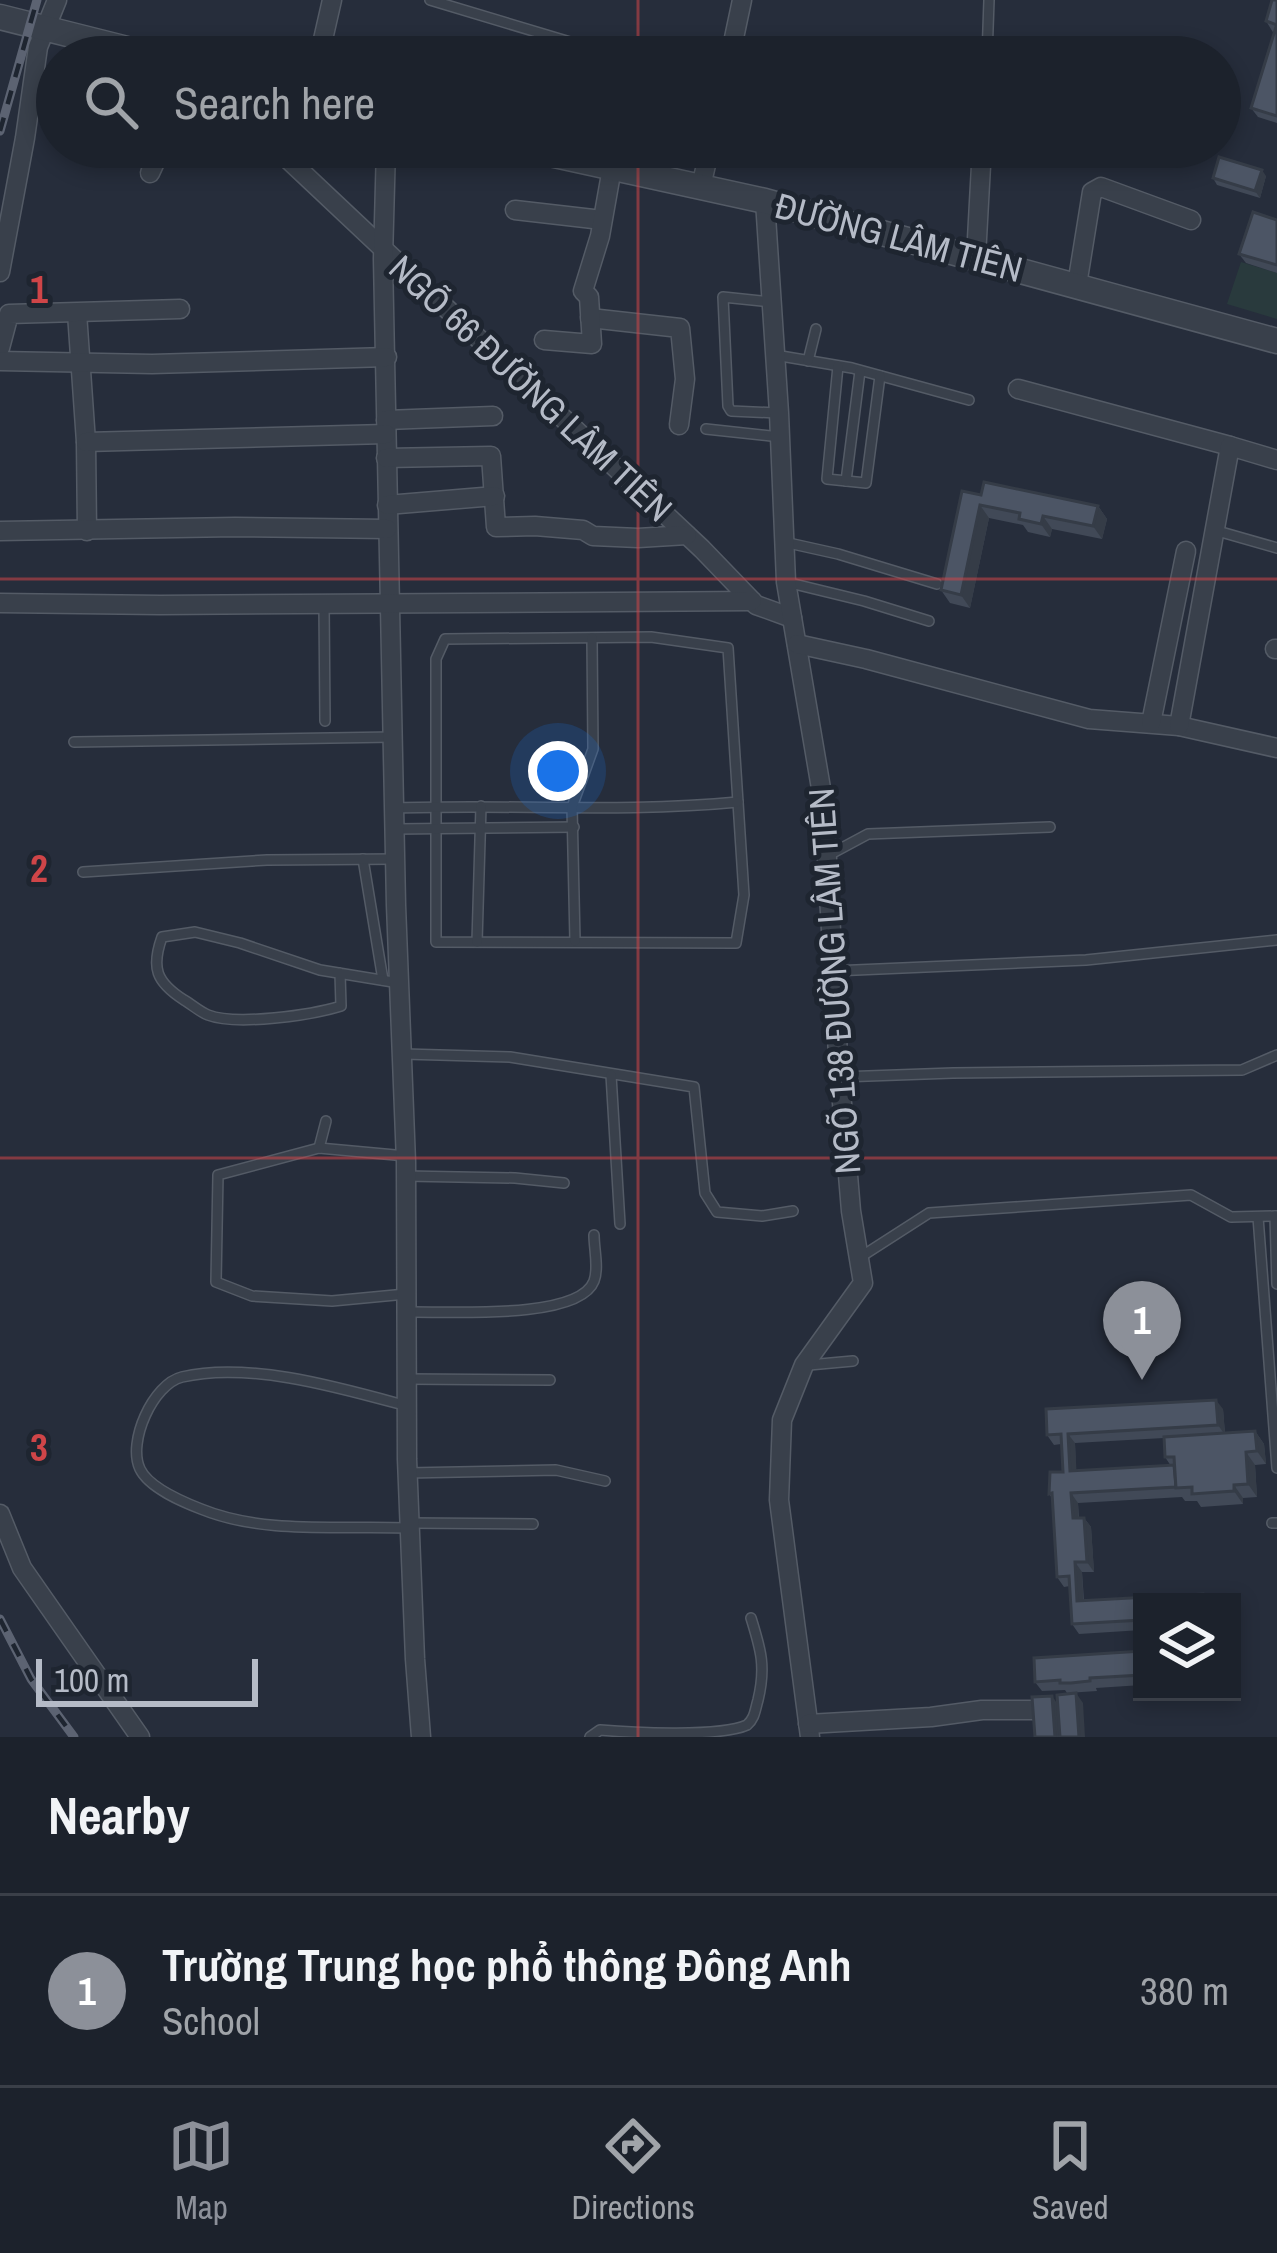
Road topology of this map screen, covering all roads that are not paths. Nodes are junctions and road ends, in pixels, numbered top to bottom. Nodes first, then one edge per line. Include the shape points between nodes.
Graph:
1 (57, 0) edge
2 (332, 0) edge
3 (430, 0) edge
4 (742, 0) edge
5 (989, 0) edge
6 (24, 17) edge
7 (88, 36) edge
8 (324, 36) edge
9 (550, 36) edge
10 (734, 36) edge
11 (988, 36) edge
12 (36, 61) edge
13 (152, 168) edge
14 (297, 168) edge
15 (385, 168) edge
16 (612, 168) joint
17 (705, 168) edge
18 (981, 168) edge
19 (150, 172) dead end
20 (701, 187) junction
21 (765, 201) junction
22 (514, 210) dead end
23 (602, 220) junction
24 (1191, 220) dead end
25 (383, 248) junction
26 (976, 257) junction
27 (0, 272) edge
28 (1077, 285) junction
29 (772, 302) junction
30 (180, 310) dead end
31 (77, 313) junction
32 (590, 318) junction
33 (816, 329) dead end
34 (544, 340) dead end
35 (1277, 341) edge
36 (0, 348) edge
37 (776, 356) junction
38 (386, 357) junction
39 (0, 361) edge
40 (808, 361) junction
41 (79, 364) junction
42 (838, 366) junction
43 (860, 371) junction
44 (880, 376) junction
45 (1018, 389) dead end
46 (969, 400) dead end
47 (834, 407) junction
48 (855, 408) junction
49 (874, 412) junction
50 (779, 413) junction
51 (494, 416) dead end
52 (679, 424) dead end
53 (386, 427) junction
54 (706, 429) dead end
55 (780, 436) junction
56 (830, 441) junction
57 (86, 442) junction
58 (850, 444) junction
59 (1231, 446) junction
60 (870, 447) junction
61 (386, 458) junction
62 (1277, 460) edge
63 (846, 481) junction
64 (495, 496) junction
65 (387, 506) junction
66 (387, 529) junction
67 (1214, 530) junction
68 (0, 531) edge
69 (87, 531) junction
70 (687, 535) junction
71 (784, 542) junction
72 (1277, 548) edge
73 (1186, 551) dead end
74 (786, 583) junction
75 (937, 584) edge
76 (752, 601) junction
77 (0, 603) edge
78 (391, 604) junction
79 (324, 605) junction
80 (792, 618) junction
81 (928, 622) dead end
82 (592, 638) junction
83 (796, 644) junction
84 (325, 721) dead end
85 (1151, 723) junction
86 (1179, 726) junction
87 (393, 737) junction
88 (74, 742) dead end
89 (1277, 748) edge
90 (738, 802) junction
91 (482, 806) junction
92 (435, 807) junction
93 (572, 807) junction
94 (394, 808) junction
95 (482, 826) junction
96 (574, 826) junction
97 (1050, 827) dead end
98 (396, 829) junction
99 (435, 829) junction
100 (827, 856) junction
101 (363, 859) junction
102 (395, 859) junction
103 (83, 872) dead end
104 (1277, 940) edge
105 (575, 941) junction
106 (477, 942) junction
107 (833, 970) junction
108 (340, 974) junction
109 (391, 981) junction
110 (402, 1054) junction
111 (1277, 1055) edge
112 (611, 1075) junction
113 (840, 1077) junction
114 (326, 1121) dead end
115 (320, 1148) junction
116 (406, 1156) junction
117 (406, 1176) junction
118 (564, 1183) dead end
119 (793, 1211) dead end
120 (1258, 1216) junction
121 (1276, 1216) edge
122 (620, 1224) dead end
123 (594, 1235) dead end
124 (859, 1258) junction
125 (1277, 1284) edge
126 (407, 1303) junction
127 (853, 1361) dead end
128 (804, 1365) junction
129 (407, 1379) junction
130 (550, 1380) dead end
131 (407, 1406) junction
132 (1277, 1468) edge
133 (407, 1473) junction
134 (605, 1481) dead end
135 (0, 1514) edge
136 (533, 1524) dead end
137 (410, 1526) junction
138 (751, 1618) dead end
139 (1034, 1709) edge
140 (914, 1728) edge
141 (809, 1731) edge
142 (140, 1737) edge
143 (422, 1737) edge
144 (590, 1737) edge
145 (682, 1737) edge

1 - 6 street
2 - 8 street
3 - 9 lane
4 - 10 street
5 - 11 lane
6 - 7 street
12 - 27 street
13 - 19 street
14 - 25 street, NGÕ 66 ĐƯỜNG LÂM TIÊN
15 - 25 street
16 - 20 street, ĐƯỜNG LÂM TIÊN
16 - 23 street
17 - 20 street
18 - 26 street
20 - 21 street, ĐƯỜNG LÂM TIÊN
21 - 26 street, ĐƯỜNG LÂM TIÊN
21 - 29 street, NGÕ 138 ĐƯỜNG LÂM TIÊN
22 - 23 street
23 - 32 street via 583,291
24 - 28 street via 1101,187 1093,191
25 - 38 street
25 - 70 street, NGÕ 66 ĐƯỜNG LÂM TIÊN
26 - 28 street, ĐƯỜNG LÂM TIÊN
28 - 35 street, ĐƯỜNG LÂM TIÊN
29 - 37 street, NGÕ 138 ĐƯỜNG LÂM TIÊN
29 - 50 lane via 723,297 728,406
30 - 31 street
31 - 36 street via 9,314
31 - 41 street
32 - 34 street via 592,344
32 - 52 street via 680,328
33 - 40 lane
37 - 40 lane
37 - 50 street, NGÕ 138 ĐƯỜNG LÂM TIÊN
38 - 41 street
38 - 53 street
39 - 41 street
40 - 42 lane
41 - 57 street
42 - 43 lane
42 - 47 lane
43 - 44 lane
43 - 48 lane
44 - 46 lane
44 - 49 lane
45 - 59 street
47 - 48 lane
47 - 56 lane
48 - 49 lane
48 - 58 lane
49 - 60 lane
50 - 55 street, NGÕ 138 ĐƯỜNG LÂM TIÊN
51 - 53 street
53 - 57 street
53 - 61 street
54 - 55 lane
55 - 71 street, NGÕ 138 ĐƯỜNG LÂM TIÊN
56 - 58 lane
56 - 63 lane via 827,479
57 - 69 street
58 - 60 lane
58 - 63 lane
59 - 62 street
59 - 67 street
60 - 63 lane via 866,482
61 - 64 street via 491,456
61 - 65 street
64 - 65 street
64 - 70 street via 496,527
65 - 66 street
66 - 69 street
66 - 78 street
67 - 72 lane
67 - 86 street
68 - 69 street
70 - 76 street, NGÕ 66 ĐƯỜNG LÂM TIÊN
71 - 74 street, NGÕ 138 ĐƯỜNG LÂM TIÊN
71 - 75 lane
73 - 85 street
74 - 80 street, NGÕ 138 ĐƯỜNG LÂM TIÊN
74 - 81 lane
76 - 78 street
76 - 80 street, NGÕ 66 ĐƯỜNG LÂM TIÊN
77 - 79 street
78 - 79 street
78 - 87 street
79 - 84 lane
80 - 83 street, NGÕ 138 ĐƯỜNG LÂM TIÊN
82 - 90 lane via 728,648
82 - 92 lane via 445,639 436,658
82 - 93 lane via 593,748
83 - 85 street via 1090,719
83 - 100 street, NGÕ 138 ĐƯỜNG LÂM TIÊN
85 - 86 street
86 - 89 street
87 - 88 lane
87 - 94 street
90 - 93 lane
90 - 105 lane via 743,896 736,943
91 - 92 lane
91 - 93 lane
91 - 95 lane
92 - 94 lane
92 - 99 lane
93 - 96 lane
94 - 98 street
95 - 96 lane
95 - 99 lane
95 - 106 lane
96 - 105 lane
97 - 100 lane via 868,835
98 - 99 lane
98 - 102 street
99 - 106 lane via 436,942
100 - 107 street, NGÕ 138 ĐƯỜNG LÂM TIÊN
101 - 102 lane
101 - 103 lane
101 - 109 lane
102 - 109 street
104 - 107 lane via 1086,960
105 - 106 lane
107 - 113 street, NGÕ 138 ĐƯỜNG LÂM TIÊN
108 - 108 lane via 195,932 162,937 154,959 164,987 209,1016 341,1006
108 - 109 lane
109 - 110 street
110 - 112 lane via 510,1058
110 - 116 street
111 - 113 lane via 1242,1070
112 - 119 lane via 694,1088 705,1193 717,1212
112 - 122 lane
113 - 124 street, NGÕ 138 ĐƯỜNG LÂM TIÊN
114 - 115 lane
115 - 116 lane
115 - 126 lane via 218,1174 216,1282 252,1296
116 - 117 street
117 - 118 lane
117 - 126 street
120 - 121 lane
120 - 124 lane via 1231,1216 1191,1195 928,1213
120 - 132 lane
121 - 125 lane
123 - 126 lane via 596,1277 578,1297 528,1311
124 - 128 street, NGÕ 138 ĐƯỜNG LÂM TIÊN via 863,1283
126 - 129 street
127 - 128 lane
128 - 141 street, NGÕ 138 ĐƯỜNG LÂM TIÊN via 782,1420 779,1500
129 - 130 lane
129 - 131 street
131 - 133 street
131 - 137 lane via 315,1381 218,1372 176,1378 155,1397 137,1449 140,1470 154,1485 245,1523
133 - 134 lane via 556,1470
133 - 137 street
135 - 142 street via 22,1568
136 - 137 lane
137 - 143 street
138 - 145 lane via 764,1664 753,1718 743,1729
139 - 140 street via 982,1710
140 - 141 street
144 - 145 lane via 601,1730

